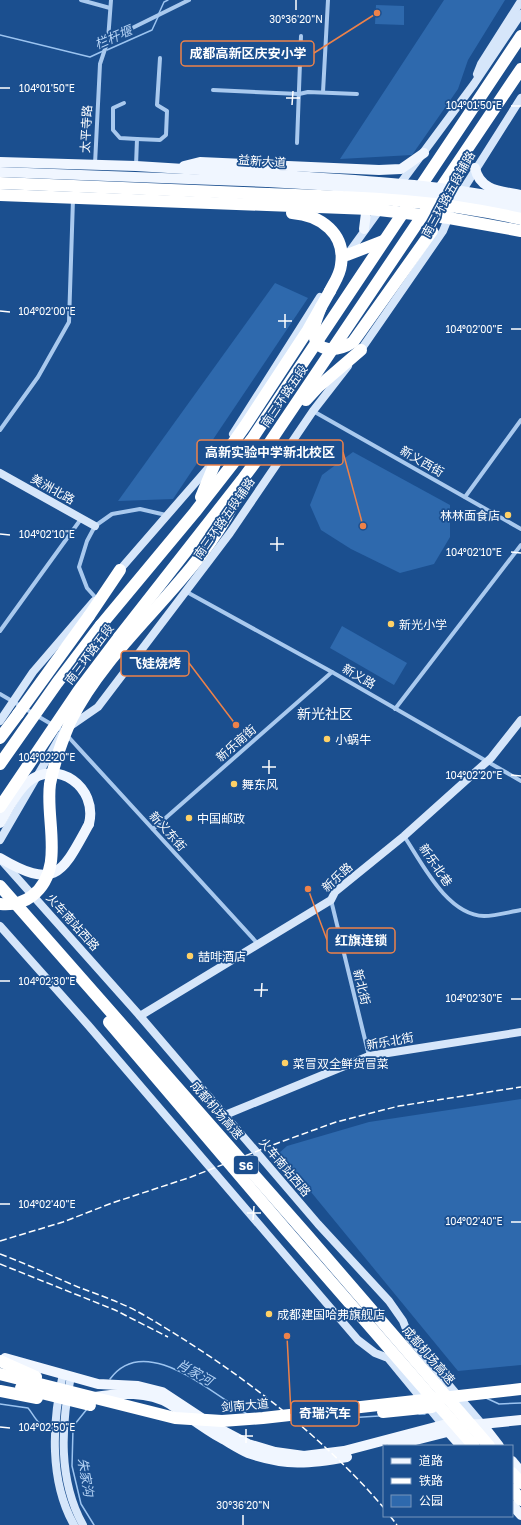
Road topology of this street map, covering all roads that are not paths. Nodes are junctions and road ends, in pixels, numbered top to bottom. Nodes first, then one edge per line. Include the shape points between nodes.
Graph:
1 (81, 0) edge
2 (110, 0) edge
3 (189, 0) edge
4 (328, 0) edge
5 (521, 1) edge
6 (110, 8) junction
7 (521, 14) edge
8 (301, 36) dead end
9 (521, 36) edge
10 (108, 40) junction
11 (160, 58) dead end
12 (521, 69) edge
13 (474, 84) junction
14 (213, 90) dead end
15 (323, 92) junction
16 (299, 94) junction
17 (357, 94) dead end
18 (521, 98) edge
19 (124, 103) dead end
20 (521, 106) edge
21 (509, 115) junction
22 (137, 139) junction
23 (297, 143) dead end
24 (424, 153) junction
25 (0, 162) edge
26 (95, 165) junction
27 (136, 166) junction
28 (475, 168) junction
29 (0, 172) edge
30 (172, 173) junction
31 (74, 174) junction
32 (266, 178) junction
33 (0, 183) edge
34 (0, 195) edge
35 (521, 195) edge
36 (455, 202) junction
37 (521, 202) edge
38 (250, 206) junction
39 (521, 210) edge
40 (521, 219) edge
41 (364, 229) junction
42 (521, 231) edge
43 (383, 241) junction
44 (347, 255) junction
45 (321, 307) junction
46 (361, 350) junction
47 (313, 411) junction
48 (521, 420) edge
49 (0, 430) edge
50 (268, 445) junction
51 (218, 456) junction
52 (0, 473) edge
53 (247, 474) junction
54 (465, 497) junction
55 (195, 512) junction
56 (166, 515) junction
57 (82, 518) junction
58 (95, 526) junction
59 (521, 529) edge
60 (521, 544) edge
61 (120, 570) junction
62 (185, 591) junction
63 (96, 598) junction
64 (0, 631) edge
65 (332, 672) junction
66 (0, 694) edge
67 (13, 702) junction
68 (395, 709) junction
69 (521, 720) edge
70 (0, 721) edge
71 (63, 731) junction
72 (0, 738) edge
73 (487, 762) junction
74 (0, 764) edge
75 (521, 781) edge
76 (0, 807) edge
77 (0, 823) edge
78 (153, 829) junction
79 (404, 836) junction
80 (0, 840) edge
81 (0, 858) edge
82 (0, 886) edge
83 (0, 898) edge
84 (330, 900) junction
85 (0, 904) edge
86 (521, 910) edge
87 (0, 926) edge
88 (258, 944) junction
89 (140, 1016) junction
90 (521, 1032) edge
91 (369, 1056) junction
92 (225, 1115) junction
93 (410, 1339) junction
94 (0, 1357) edge
95 (388, 1358) junction
96 (0, 1361) edge
97 (16, 1362) junction
98 (0, 1374) edge
99 (67, 1375) junction
100 (521, 1389) edge
101 (0, 1390) edge
102 (521, 1397) edge
103 (37, 1398) joint
104 (63, 1398) junction
105 (521, 1420) edge
106 (482, 1424) junction
107 (446, 1428) junction
108 (395, 1445) edge
109 (460, 1445) edge
110 (473, 1445) edge
111 (488, 1445) edge
112 (498, 1445) edge
113 (383, 1448) edge
114 (513, 1462) edge
115 (521, 1472) edge
116 (513, 1474) edge
117 (521, 1483) edge
118 (513, 1491) edge
119 (521, 1500) edge
120 (513, 1506) edge
121 (521, 1515) edge
122 (74, 1525) edge
123 (83, 1525) edge

1 - 6 street
2 - 6 street, 太平寺路
3 - 10 street
4 - 15 street
5 - 13 main road via 481,64
6 - 10 street, 太平寺路
7 - 13 main road
8 - 16 street
9 - 43 highway, 南三环路五段
10 - 26 street, 太平寺路 via 100,64
11 - 22 street via 157,105 167,111 166,135 160,140
12 - 50 highway, 南三环路五段
13 - 24 main road
14 - 16 street
15 - 16 street
15 - 17 street
16 - 23 street
18 - 21 main road, 南三环路五段辅路
19 - 22 street via 113,108 113,130 120,138
20 - 21 main road
21 - 28 main road, 南三环路五段辅路
22 - 27 street
24 - 30 main road via 401,169 200,162
24 - 41 main road
25 - 26 main road, 益新大道
26 - 27 main road, 益新大道
27 - 30 main road, 益新大道
28 - 35 main road via 478,178 484,185
28 - 36 main road, 南三环路五段辅路
29 - 31 main road, 益新大道
30 - 31 main road, 益新大道
30 - 32 main road, 益新大道
30 - 41 main road via 180,184 344,192 355,196 366,213
31 - 49 street via 69,322 38,377
32 - 37 main road, 益新大道, bridge via 407,183
32 - 39 main road, 益新大道, bridge via 413,192
33 - 40 highway, bridge via 427,202
34 - 38 highway, bridge
36 - 45 highway, bridge via 353,342 338,350 327,349 319,344 314,333
36 - 46 main road, 南三环路五段辅路 via 443,231
38 - 42 highway, bridge via 370,209 448,218
38 - 45 highway, bridge via 268,211 306,214 319,219 332,231 340,246 341,265
41 - 44 main road
43 - 44 highway
43 - 55 highway, 南三环路五段 via 252,439
44 - 51 main road
45 - 51 highway, bridge via 245,426 233,443
46 - 47 main road, 南三环路五段辅路
46 - 50 highway via 318,387
47 - 54 street, 新义西街
47 - 62 main road, 南三环路五段辅路 via 230,533
48 - 54 street
50 - 53 highway, 南三环路五段
51 - 55 highway
51 - 56 main road via 200,480
52 - 57 main road, 美洲北路
53 - 76 highway, 南三环路五段, bridge via 79,690
53 - 85 highway, bridge via 224,523 208,547 113,657 80,704 62,743 50,784 52,850 47,876 36,893 28,899
54 - 59 street, 新义西街
55 - 74 highway, 南三环路五段, bridge via 101,625
56 - 58 street via 140,509 112,514
56 - 61 main road
57 - 58 main road, 美洲北路
57 - 64 street
58 - 63 street via 79,567 87,588
60 - 68 street
61 - 63 main road
61 - 72 highway, bridge
62 - 65 street, 新义路
62 - 71 main road, 南三环路五段辅路 via 98,706
63 - 67 main road via 33,672
65 - 68 street, 新义路
65 - 78 street, 新乐南街
66 - 67 street, 新义东街
67 - 70 main road
67 - 71 street, 新义东街
68 - 73 street, 新义路
69 - 73 main road, 新乐路
71 - 78 street, 新义东街
71 - 80 main road, 南三环路五段辅路
73 - 75 street, 新义路
73 - 79 main road, 新乐路
77 - 81 main road, bridge via 28,782 39,776 53,774 69,777 85,792 90,806 89,824 65,864 47,875 26,872
78 - 88 street, 新义东街
79 - 84 main road, 新乐路 via 335,892
79 - 86 street, 新乐北巷 via 445,896 464,911 484,916
81 - 89 main road, 火车南站西路
82 - 111 highway, 成都机场高速 / S6, bridge
83 - 110 highway, 成都机场高速 / S6, bridge
84 - 88 main road, 新乐路
84 - 91 street, 新北街
87 - 95 main road via 358,1340 375,1353
88 - 89 main road, 新乐路
89 - 92 main road, 火车南站西路
90 - 91 main road, 新乐北街
91 - 92 main road, 新乐北街
92 - 93 main road, 火车南站西路 via 318,1224 389,1301 403,1321
93 - 95 main road via 401,1355
93 - 106 main road, 火车南站西路
94 - 97 main road
95 - 107 main road
96 - 97 highway
96 - 104 highway, bridge
97 - 99 main road
98 - 104 highway, 剑南大道, bridge
99 - 104 main road
99 - 107 main road via 98,1384 138,1386 162,1392 212,1425 248,1444 275,1452 304,1456 344,1451
100 - 104 highway, 剑南大道, bridge via 222,1421 198,1421
101 - 102 highway, 剑南大道, bridge via 167,1425 198,1428 244,1426
101 - 103 highway
103 - 104 main road
104 - 113 main road via 120,1393 146,1395 169,1404 192,1421 247,1452 288,1463 319,1462
104 - 122 main road via 57,1478 64,1508
104 - 123 main road via 66,1480 70,1499
105 - 106 main road
106 - 107 main road
106 - 112 main road
107 - 108 main road
107 - 109 main road
114 - 115 main road
116 - 117 highway
118 - 119 highway
120 - 121 main road

